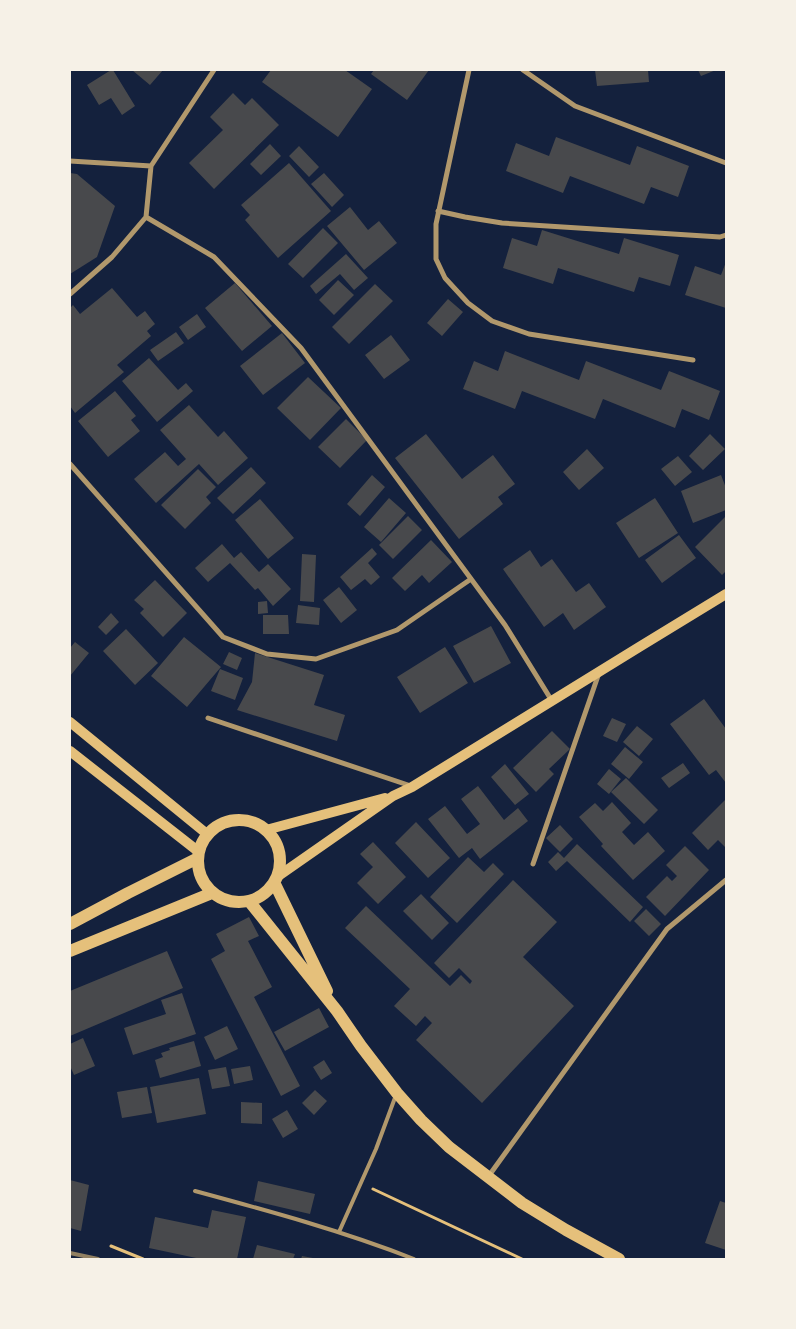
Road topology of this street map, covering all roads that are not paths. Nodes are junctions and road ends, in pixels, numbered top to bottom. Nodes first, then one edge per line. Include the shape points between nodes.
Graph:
1 (214, 70) edge
2 (469, 70) edge
3 (525, 71) edge
4 (70, 161) edge
5 (726, 163) edge
6 (151, 166) junction
7 (438, 211) junction
8 (146, 217) junction
9 (726, 235) edge
10 (70, 294) edge
11 (693, 360) dead end
12 (70, 464) edge
13 (471, 579) junction
14 (726, 594) edge
15 (600, 670) junction
16 (552, 701) junction
17 (208, 718) dead end
18 (70, 722) edge
19 (70, 750) edge
20 (412, 786) junction
21 (393, 796) junction
22 (266, 830) junction
23 (207, 834) junction
24 (198, 855) junction
25 (533, 864) dead end
26 (276, 880) junction
27 (726, 880) edge
28 (212, 893) junction
29 (249, 902) junction
30 (70, 924) edge
31 (70, 951) edge
32 (337, 1011) junction
33 (397, 1093) junction
34 (487, 1177) junction
35 (195, 1191) dead end
36 (339, 1232) junction
37 (414, 1259) edge
38 (620, 1259) edge

1 - 6 street
2 - 7 street
3 - 5 street via 575,106
4 - 6 street
6 - 8 street
7 - 9 street via 502,223
7 - 11 street via 436,259 439,266 445,278 468,303 492,321 529,334
8 - 10 street via 112,257
8 - 13 street via 214,257 301,348
12 - 13 street via 223,638 267,654 316,659 397,630
13 - 16 street via 505,625
14 - 15 main road
15 - 16 main road
15 - 25 street
16 - 20 main road
17 - 20 street
18 - 23 main road
19 - 24 main road
20 - 21 main road
21 - 22 main road
21 - 26 main road
22 - 23 main road via 242,820 229,821
22 - 26 main road via 279,852
23 - 24 main road
24 - 28 main road via 199,871
24 - 30 main road
26 - 29 main road via 261,897
26 - 32 main road
27 - 34 street via 667,929
28 - 29 main road via 224,900
28 - 31 main road
29 - 32 main road
32 - 33 main road
33 - 34 main road via 448,1146
33 - 36 lane
34 - 38 main road via 522,1203
35 - 36 lane
36 - 37 lane

